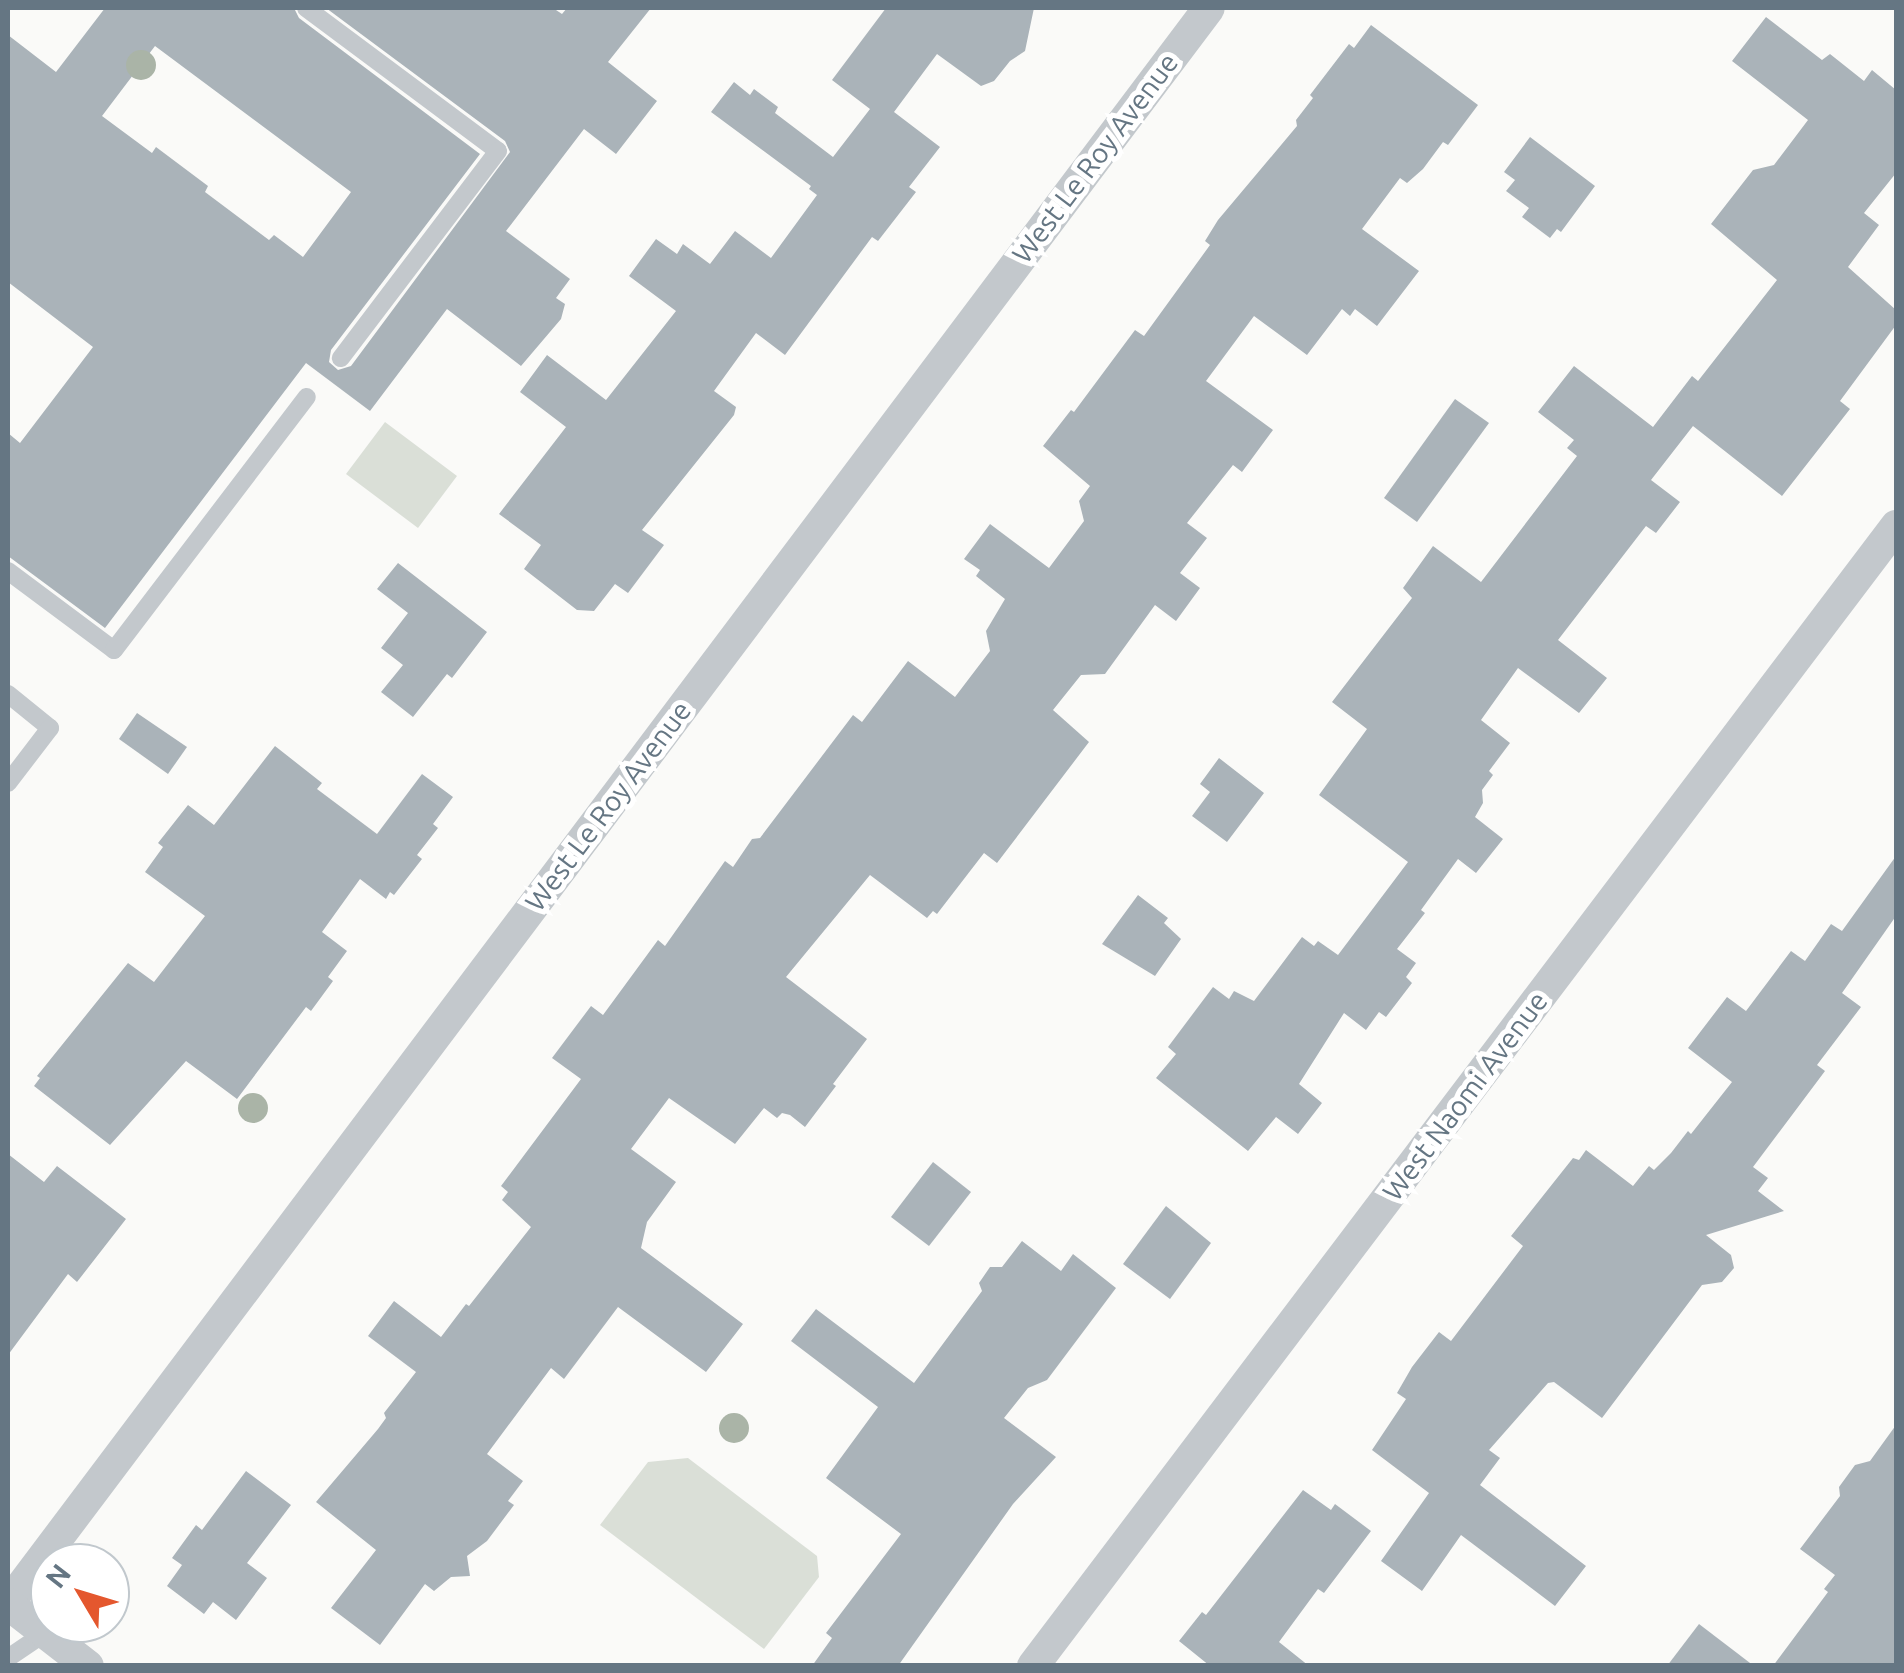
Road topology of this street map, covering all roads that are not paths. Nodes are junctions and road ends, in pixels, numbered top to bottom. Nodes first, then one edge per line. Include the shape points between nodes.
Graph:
1 (306, 8) edge
2 (1209, 8) edge
3 (341, 358) dead end
4 (307, 398) dead end
5 (1896, 526) edge
6 (8, 571) edge
7 (8, 694) edge
8 (8, 784) edge
9 (8, 1604) edge
10 (30, 1621) edge
11 (30, 1643) edge
12 (59, 1643) edge
13 (8, 1658) edge
14 (88, 1666) edge
15 (1033, 1666) edge

1 - 3 lane via 498,151
2 - 9 street, West Le Roy Avenue
4 - 6 lane via 114,650
5 - 15 street, West Naomi Avenue
7 - 8 lane via 50,728
9 - 10 street
11 - 13 lane
12 - 14 street

